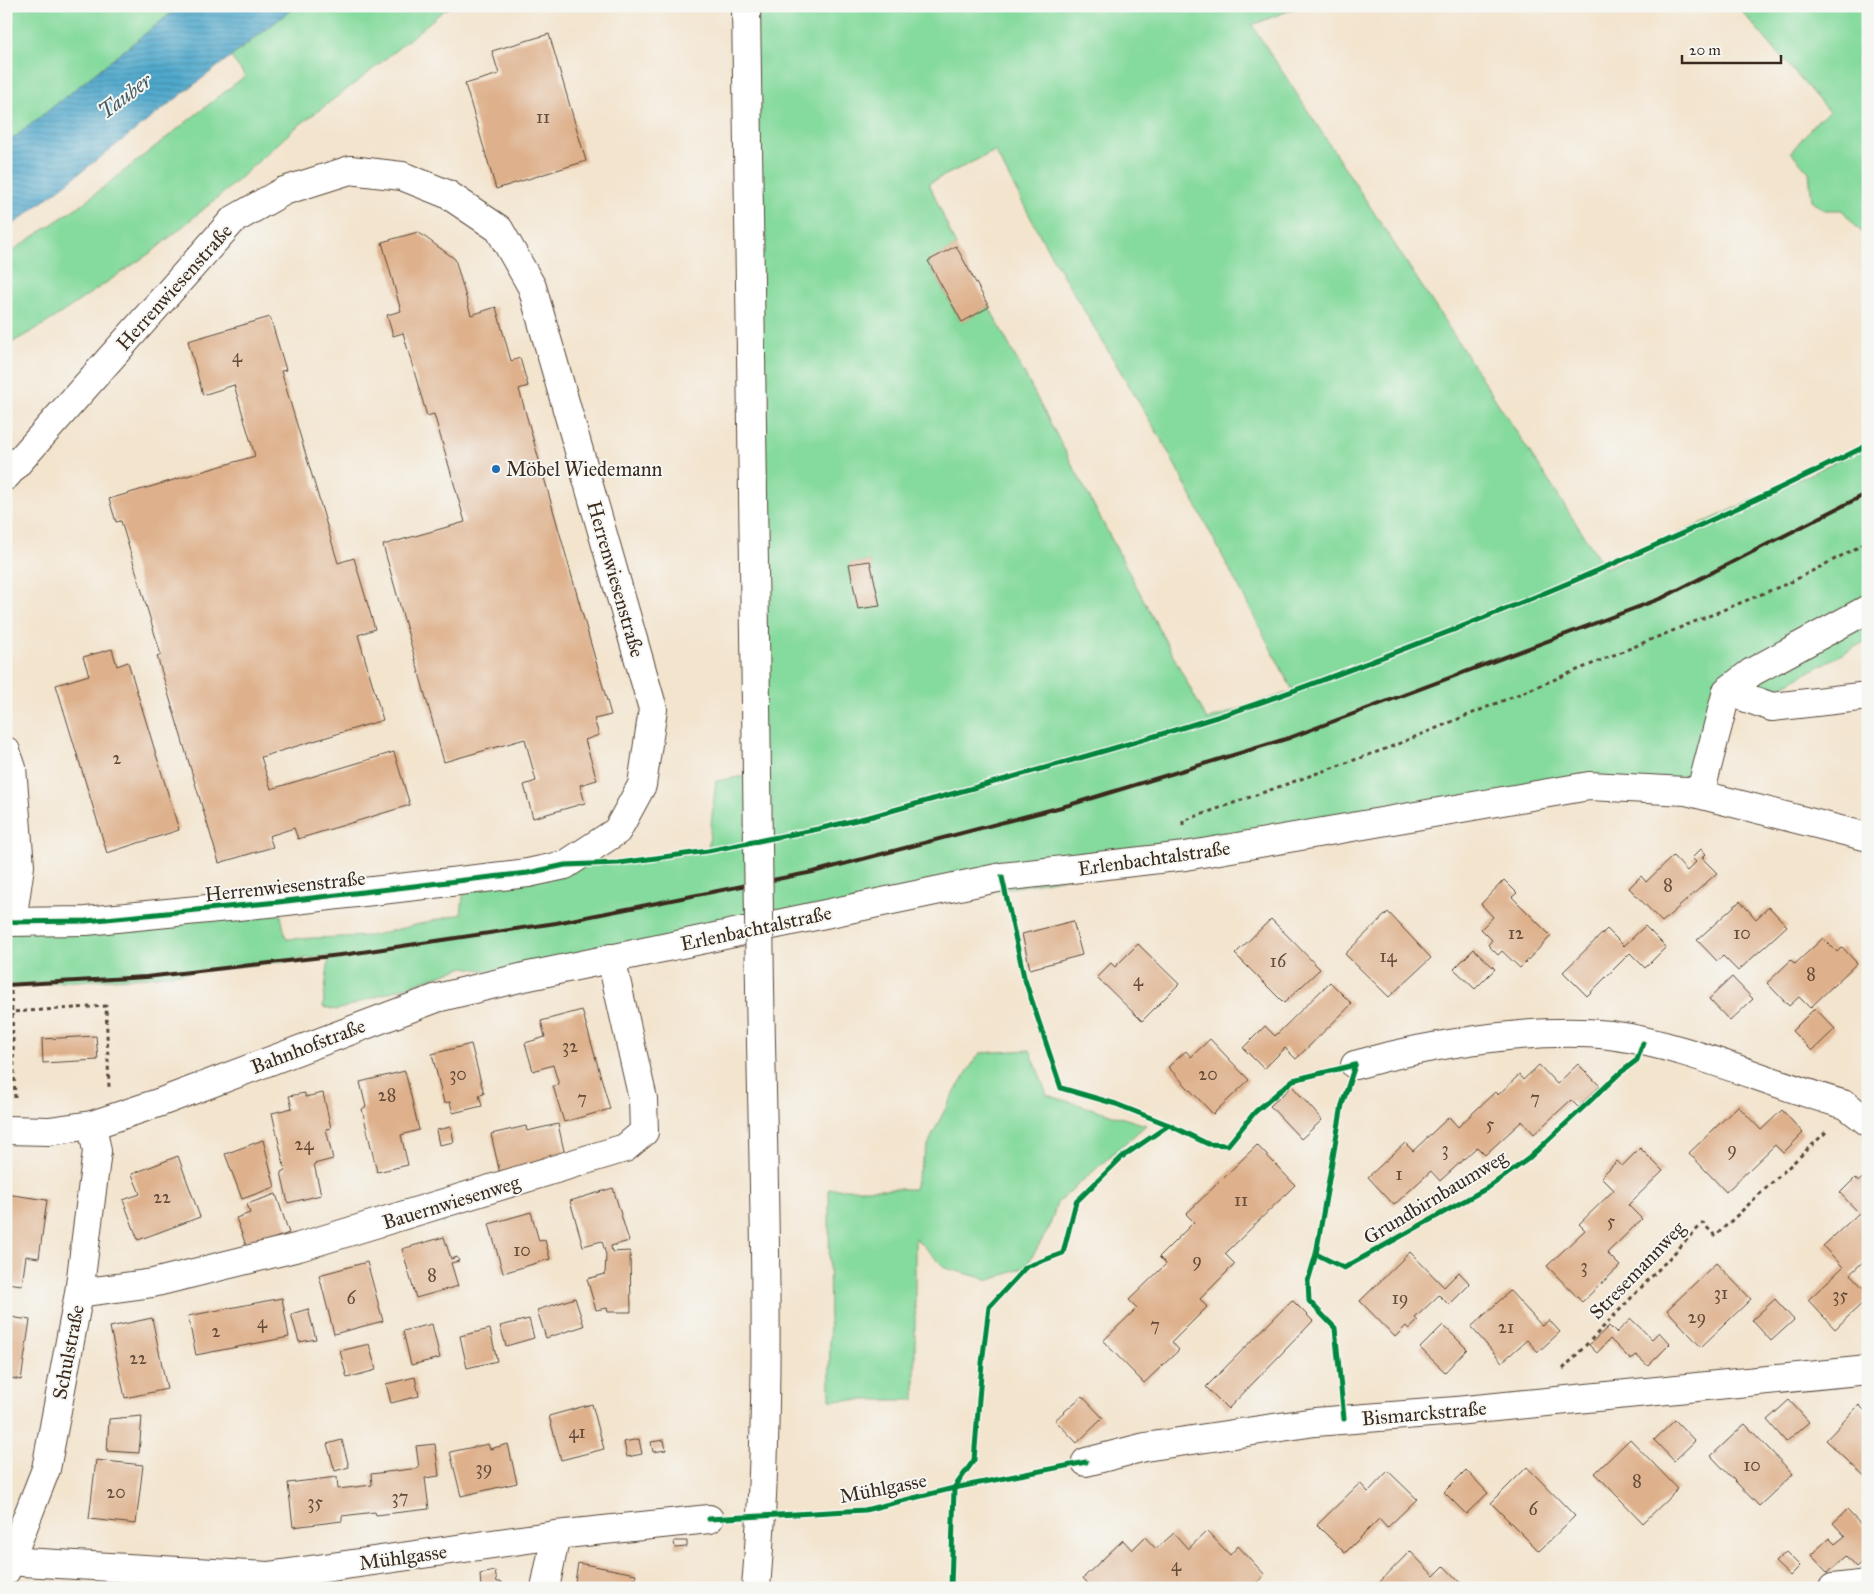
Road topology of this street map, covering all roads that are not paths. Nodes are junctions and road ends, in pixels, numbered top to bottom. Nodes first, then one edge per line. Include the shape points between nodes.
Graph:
1 (746, 6) edge
2 (6, 476) edge
3 (1868, 609) edge
4 (1727, 690) junction
5 (1868, 696) edge
6 (6, 751) edge
7 (1700, 794) junction
8 (1868, 837) edge
9 (9, 922) edge
10 (611, 958) junction
11 (1355, 1066) dead end
12 (1868, 1122) edge
13 (92, 1125) junction
14 (6, 1130) edge
15 (79, 1293) junction
16 (1868, 1370) edge
17 (1086, 1462) dead end
18 (709, 1519) dead end
19 (556, 1535) junction
20 (7, 1565) edge
21 (1868, 1584) edge
22 (545, 1588) edge
23 (756, 1588) edge
24 (1833, 1588) edge

1 - 23 street, bridge via 765,1330 763,1490
2 - 9 street, Herrenwiesenstraße via 233,220 284,191 350,170 402,176 447,194 499,229 532,287 653,709 642,785 617,831 565,865 528,873 278,902 86,921
3 - 4 street via 1752,672
4 - 5 street via 1772,707
4 - 7 street
6 - 9 street, Herrenwiesenstraße via 12,768 20,866
7 - 8 street, Erlenbachtalstraße
7 - 10 street, Erlenbachtalstraße via 1589,786 1185,856 1002,877
10 - 13 street, Bahnhofstraße via 437,998
10 - 15 street, Bauernwiesenweg via 643,1099 644,1132 625,1148 300,1247 153,1283
11 - 12 street via 1498,1038 1610,1035 1675,1049 1846,1105
13 - 14 street, Bahnhofstraße
13 - 15 street, Schulstraße via 97,1151
15 - 20 street, Schulstraße via 46,1469
16 - 17 street, Bismarckstraße via 1315,1422 1145,1447
18 - 19 street, Mühlgasse
19 - 20 street, Mühlgasse via 268,1576
19 - 22 street
21 - 24 street

